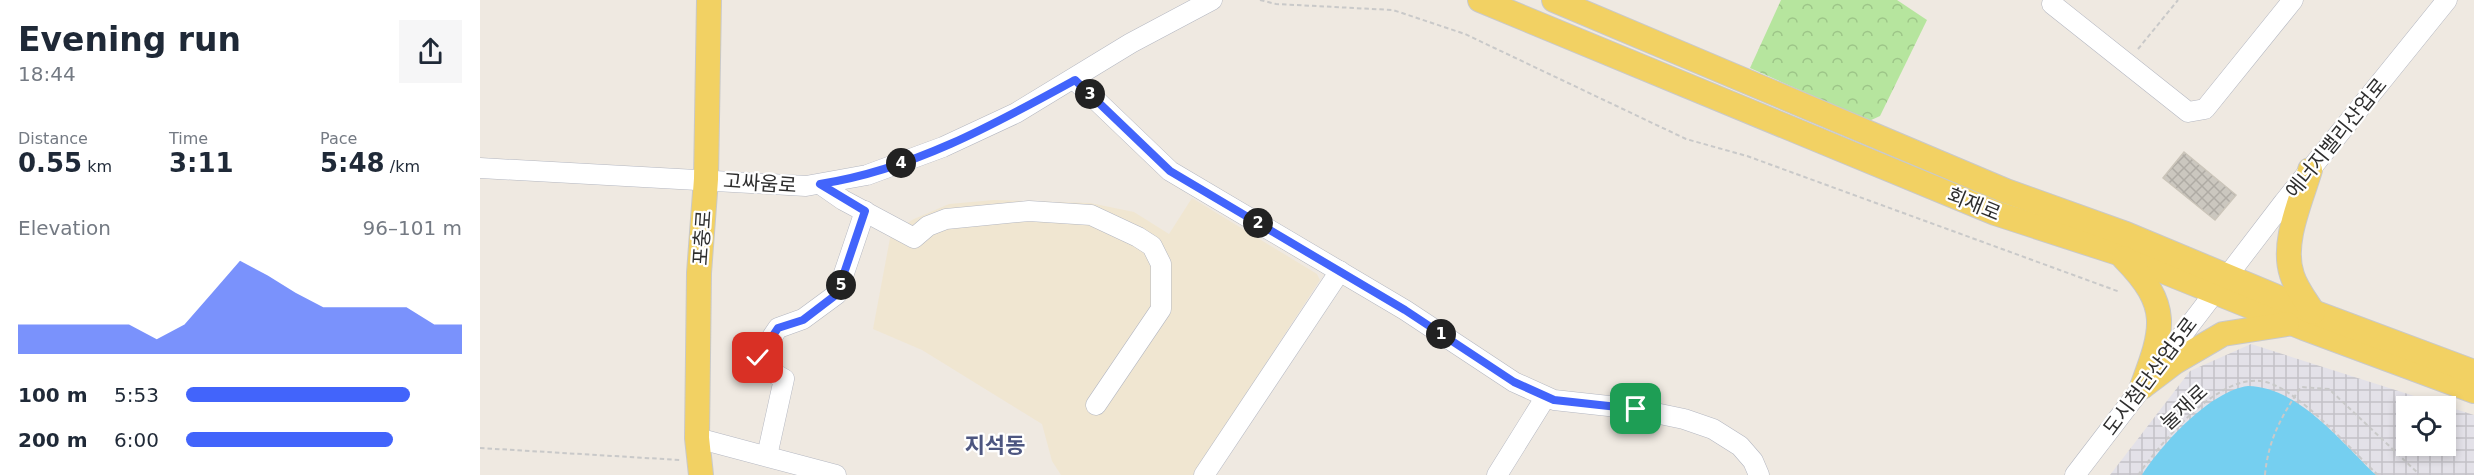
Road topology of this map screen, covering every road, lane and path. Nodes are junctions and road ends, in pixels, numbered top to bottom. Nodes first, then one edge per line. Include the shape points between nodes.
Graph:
1 (709, 0) edge
2 (1212, 0) edge
3 (1260, 0) edge
4 (1479, 0) edge
5 (1554, 0) edge
6 (2178, 0) edge
7 (2293, 0) edge
8 (2447, 0) edge
9 (2052, 1) edge
10 (2128, 62) junction
11 (1075, 80) junction
12 (480, 168) edge
13 (2310, 170) junction
14 (706, 179) junction
15 (820, 184) junction
16 (865, 211) junction
17 (2118, 253) junction
18 (1340, 271) junction
19 (2220, 285) junction
20 (2120, 292) dead end
21 (2302, 318) junction
22 (2474, 372) edge
23 (2142, 387) junction
24 (2474, 391) edge
25 (2295, 396) junction
26 (1545, 398) junction
27 (1096, 405) dead end
28 (480, 448) edge
29 (767, 456) junction
30 (699, 458) edge
31 (836, 475) edge
32 (1204, 475) edge
33 (1497, 475) edge
34 (1759, 475) edge
35 (2075, 475) edge
36 (2138, 475) edge
37 (2265, 475) edge
38 (2378, 475) edge
39 (2420, 475) edge

1 - 14 main road, 포충로
2 - 11 street, 고싸움로 via 1131,43
3 - 20 path via 1393,10 1465,34 1686,139 1747,156
4 - 17 main road, 회재로 via 1995,213
5 - 19 main road, 회재로 via 2006,191 2126,234
6 - 10 path
7 - 10 street via 2205,109 2188,112
8 - 13 street, 에너지밸리산업로
9 - 10 street
11 - 15 street, 고싸움로 via 1016,113 925,154 867,175
11 - 18 street via 1170,171
12 - 14 street, 고싸움로
13 - 19 street, 에너지밸리산업로
13 - 21 main road via 2289,258
14 - 15 street, 고싸움로
14 - 30 main road, 포충로 via 699,273
15 - 16 street
16 - 27 street via 915,238 928,226 963,215 1069,212 1091,215 1152,246 1161,264 1161,309
16 - 29 street via 837,294 803,320 778,328 758,358 764,367 784,379
17 - 19 main road, 회재로
17 - 23 main road via 2154,294 2160,312 2157,348
18 - 26 street
18 - 32 street
19 - 21 main road, 회재로
19 - 23 street, 도시첨단산업5로
21 - 22 main road, 회재로
21 - 23 main road via 2223,334
21 - 24 main road, 회재로
23 - 35 street, 도시첨단산업5로
25 - 36 path, 눌재로 via 2265,382 2246,381 2213,394
25 - 37 path via 2278,421
25 - 38 path, 눌재로
25 - 39 path via 2301,387 2329,388
26 - 33 street
26 - 34 street via 1656,412 1713,429 1740,446
28 - 30 path
29 - 30 street
29 - 31 street

